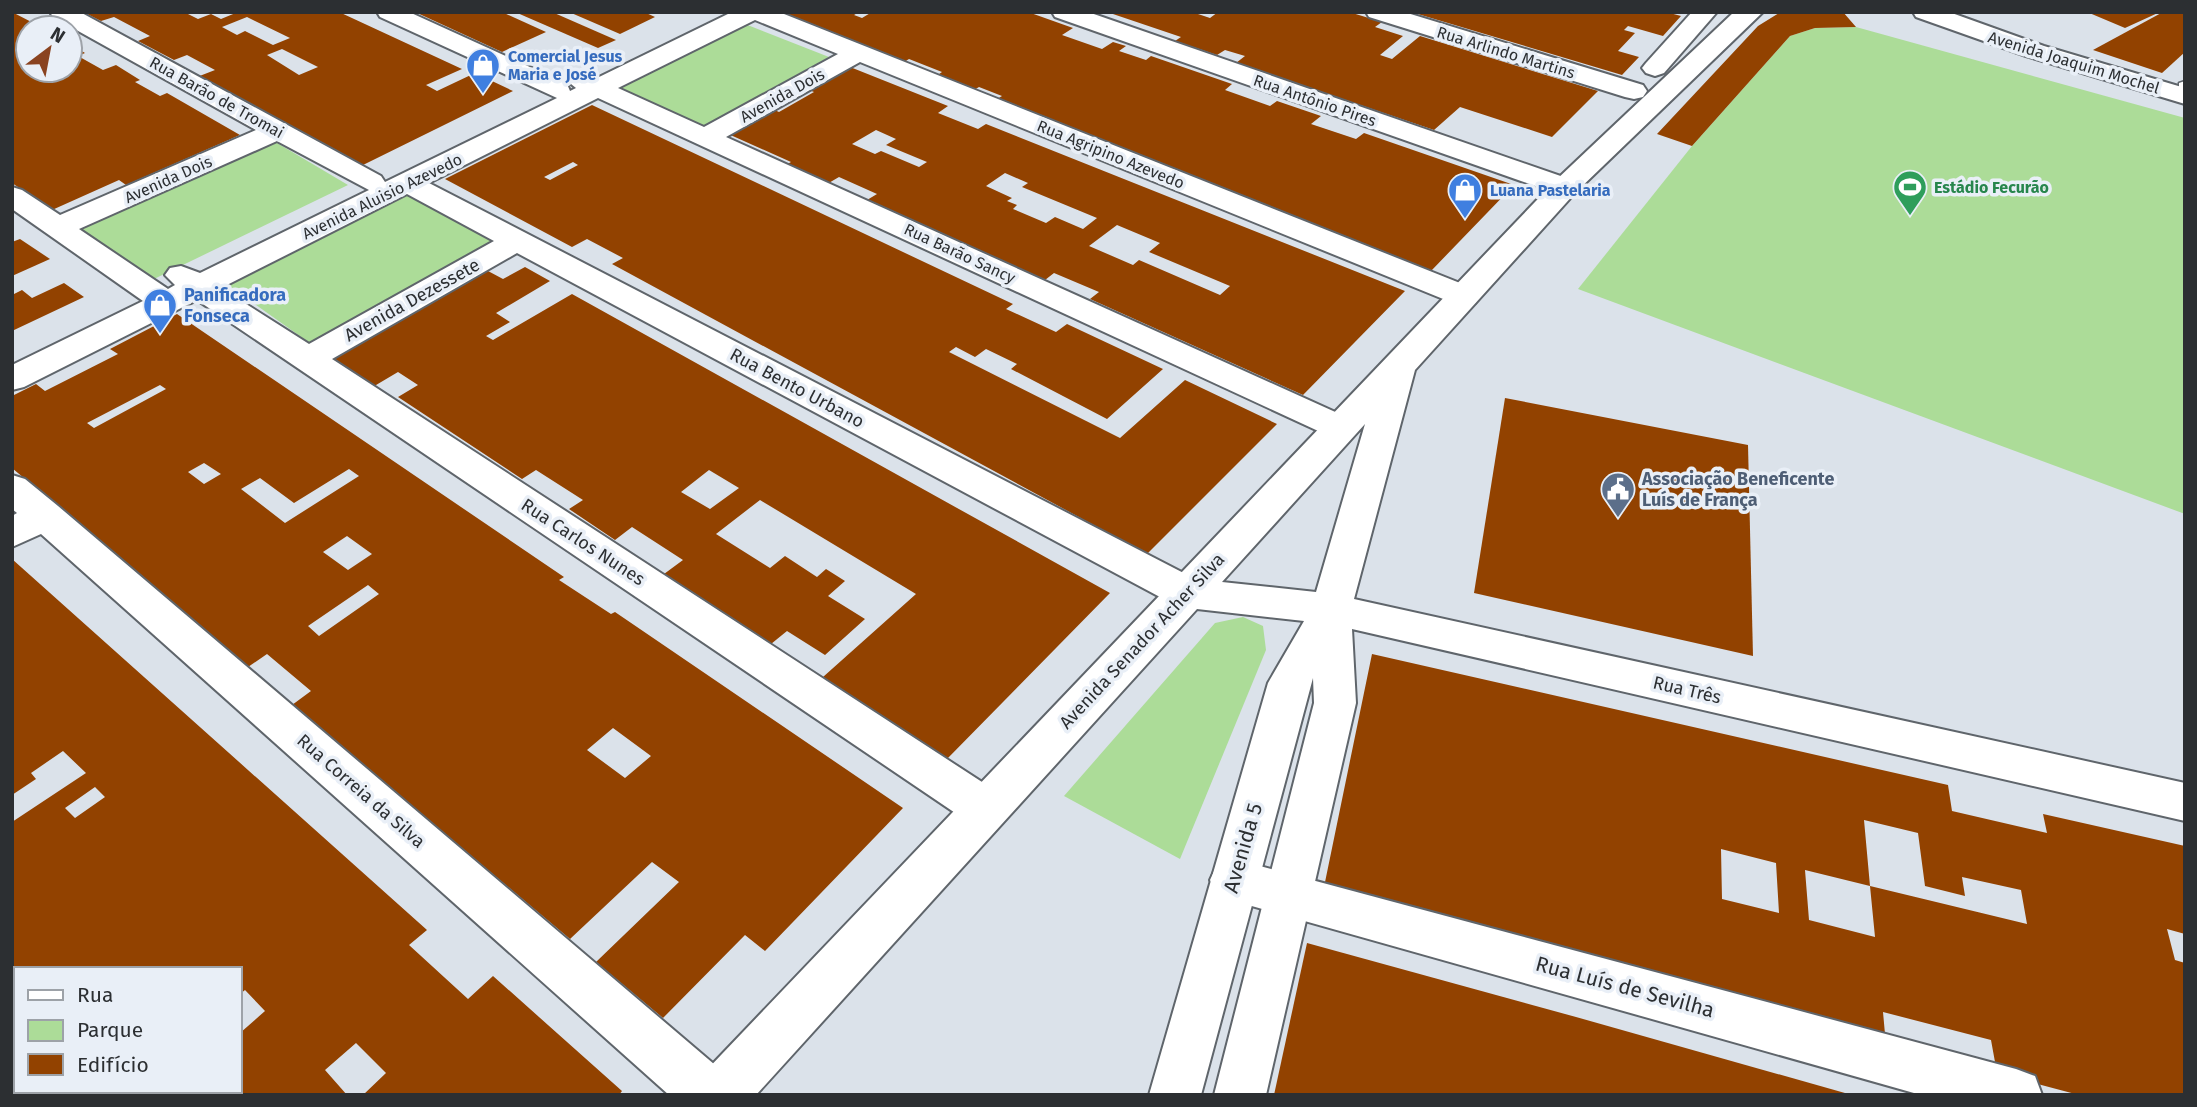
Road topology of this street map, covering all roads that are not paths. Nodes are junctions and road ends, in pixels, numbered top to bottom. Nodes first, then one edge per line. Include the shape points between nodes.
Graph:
1 (62, 12) edge
2 (389, 12) edge
3 (757, 12) edge
4 (1064, 12) edge
5 (1378, 12) edge
6 (1751, 12) edge
7 (1925, 12) edge
8 (1954, 12) edge
9 (1702, 13) edge
10 (722, 15) edge
11 (858, 53) junction
12 (578, 86) junction
13 (2184, 86) edge
14 (1634, 91) junction
15 (2185, 96) edge
16 (277, 131) junction
17 (706, 137) junction
18 (371, 182) junction
19 (407, 183) junction
20 (1565, 187) junction
21 (12, 196) edge
22 (58, 227) junction
23 (517, 241) junction
24 (174, 289) junction
25 (1464, 296) junction
26 (12, 359) edge
27 (307, 359) junction
28 (1400, 365) junction
29 (12, 379) edge
30 (1341, 428) junction
31 (23, 512) edge
32 (1187, 593) junction
33 (1331, 609) junction
34 (2185, 802) edge
35 (986, 809) junction
36 (1234, 880) junction
37 (1289, 895) junction
38 (709, 1095) edge
39 (720, 1095) edge
40 (1175, 1095) edge
41 (1240, 1095) edge
42 (2016, 1095) edge

1 - 16 street, Rua Barão de Tromai
2 - 12 street, Rua Barão Sancy
3 - 11 street, Rua Agripino Azevedo
4 - 20 street, Rua Antônio Pires
5 - 14 street, Rua Arlindo Martins
6 - 20 street, Avenida Senador Acher Silva
7 - 15 street, Avenida Joaquim Mochel
8 - 13 street, Avenida Joaquim Mochel
9 - 14 street, Avenida Senador Acher Silva
10 - 12 street, Avenida Aluisio Azevedo
11 - 17 street, Avenida Dois
11 - 25 street, Rua Agripino Azevedo
12 - 17 street, Rua Barão Sancy
12 - 18 street, Avenida Aluisio Azevedo
12 - 19 street, Avenida Aluisio Azevedo
14 - 20 street, Avenida Senador Acher Silva
16 - 18 street, Rua Barão de Tromai
16 - 22 street, Avenida Dois
17 - 30 street, Rua Barão Sancy
18 - 24 street, Avenida Aluisio Azevedo
19 - 23 street, Rua Bento Urbano
19 - 24 street, Avenida Aluisio Azevedo
20 - 25 street, Avenida Senador Acher Silva
21 - 22 street, Rua Carlos Nunes
22 - 24 street, Rua Carlos Nunes
23 - 27 street, Avenida Dezessete
23 - 32 street, Rua Bento Urbano
24 - 26 street, Avenida Aluisio Azevedo
24 - 27 street, Rua Carlos Nunes
24 - 29 street, Avenida Aluisio Azevedo
25 - 28 street, Avenida Senador Acher Silva
27 - 35 street, Rua Carlos Nunes
28 - 30 street, Avenida Senador Acher Silva
28 - 33 street, Avenida 5
30 - 32 street, Avenida Senador Acher Silva
31 - 38 street, Rua Correia da Silva
32 - 33 street, Rua Três
32 - 35 street, Avenida Senador Acher Silva
33 - 34 street, Rua Três
33 - 36 street, Avenida 5 via 1289,683
33 - 37 street, Avenida 5 via 1335,703
35 - 39 street, Avenida Senador Acher Silva
36 - 37 street, Rua Luís de Sevilha
36 - 40 street, Avenida 5
37 - 41 street, Avenida 5
37 - 42 street, Rua Luís de Sevilha

